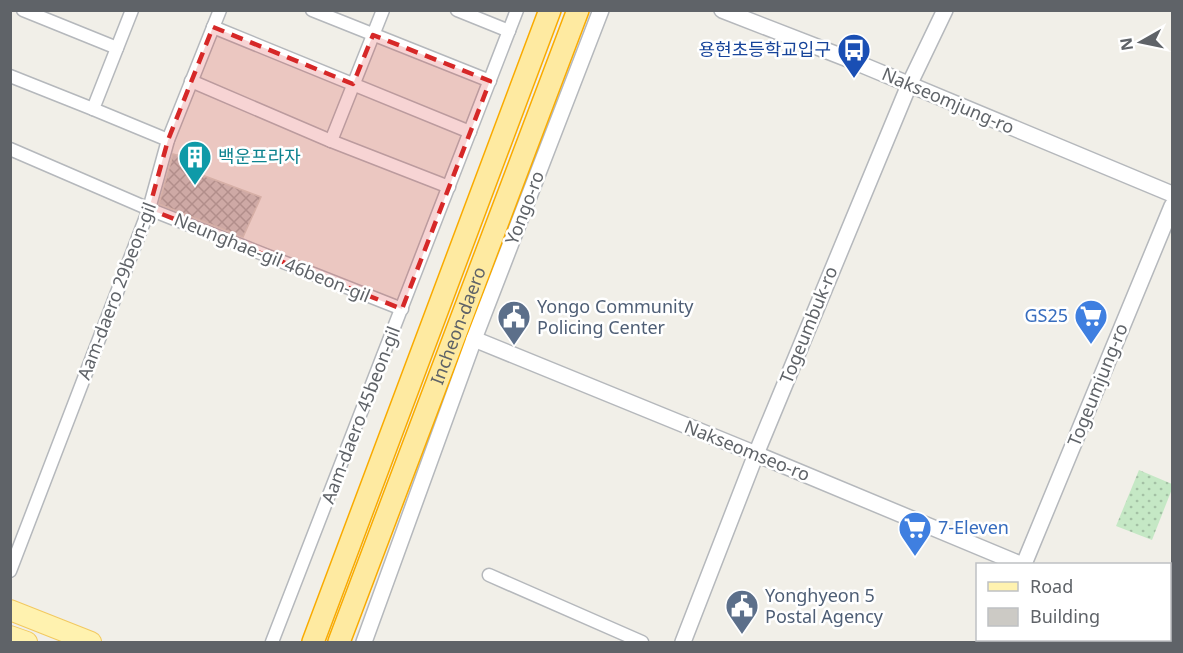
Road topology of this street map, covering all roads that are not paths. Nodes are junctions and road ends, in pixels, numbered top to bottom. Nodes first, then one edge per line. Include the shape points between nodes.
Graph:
1 (23, 10) edge
2 (132, 10) edge
3 (220, 10) edge
4 (312, 10) edge
5 (383, 10) edge
6 (457, 10) edge
7 (517, 10) edge
8 (550, 10) edge
9 (578, 10) edge
10 (601, 10) edge
11 (722, 10) edge
12 (945, 10) edge
13 (213, 27) junction
14 (509, 32) junction
15 (373, 35) junction
16 (117, 48) junction
17 (10, 76) edge
18 (191, 81) junction
19 (490, 81) junction
20 (353, 84) junction
21 (909, 85) junction
22 (93, 109) junction
23 (470, 132) junction
24 (168, 140) junction
25 (331, 141) junction
26 (10, 149) edge
27 (449, 187) junction
28 (1173, 194) edge
29 (1173, 206) edge
30 (149, 209) junction
31 (402, 309) junction
32 (474, 339) junction
33 (756, 454) junction
34 (1020, 563) edge
35 (1022, 563) edge
36 (10, 571) edge
37 (489, 575) dead end
38 (10, 610) edge
39 (10, 636) edge
40 (27, 642) edge
41 (91, 642) edge
42 (272, 642) edge
43 (313, 642) edge
44 (339, 642) edge
45 (364, 642) edge
46 (642, 642) edge
47 (683, 642) edge

1 - 16 street
2 - 16 street
3 - 13 street, Aam-daero 29beon-gil
4 - 15 street
5 - 15 street
6 - 14 street
7 - 14 street, Aam-daero 45beon-gil
8 - 43 highway, Incheon-daero
9 - 44 highway, Incheon-daero
10 - 32 street, Yongo-ro
11 - 21 street, Nakseomjung-ro
12 - 21 street, Togeumbuk-ro
13 - 18 street, Aam-daero 29beon-gil
13 - 20 street
14 - 19 street, Aam-daero 45beon-gil
15 - 19 street
15 - 20 street
16 - 22 street
17 - 22 street
18 - 24 street, Aam-daero 29beon-gil
18 - 25 street
19 - 23 street, Aam-daero 45beon-gil
20 - 23 street
20 - 25 street
21 - 28 street, Nakseomjung-ro
21 - 33 street, Togeumbuk-ro
22 - 24 street
23 - 27 street, Aam-daero 45beon-gil
24 - 30 street, Aam-daero 29beon-gil
25 - 27 street
26 - 30 street, Neunghae-gil 46beon-gil
27 - 31 street, Aam-daero 45beon-gil
29 - 35 street, Togeumjung-ro
30 - 31 street, Neunghae-gil 46beon-gil
30 - 36 street, Aam-daero 29beon-gil
31 - 42 street, Aam-daero 45beon-gil
32 - 33 street, Nakseomseo-ro
32 - 45 street, Yongo-ro
33 - 34 street, Nakseomseo-ro
33 - 47 street, Togeumbuk-ro
37 - 46 street
38 - 41 main road
39 - 40 main road

